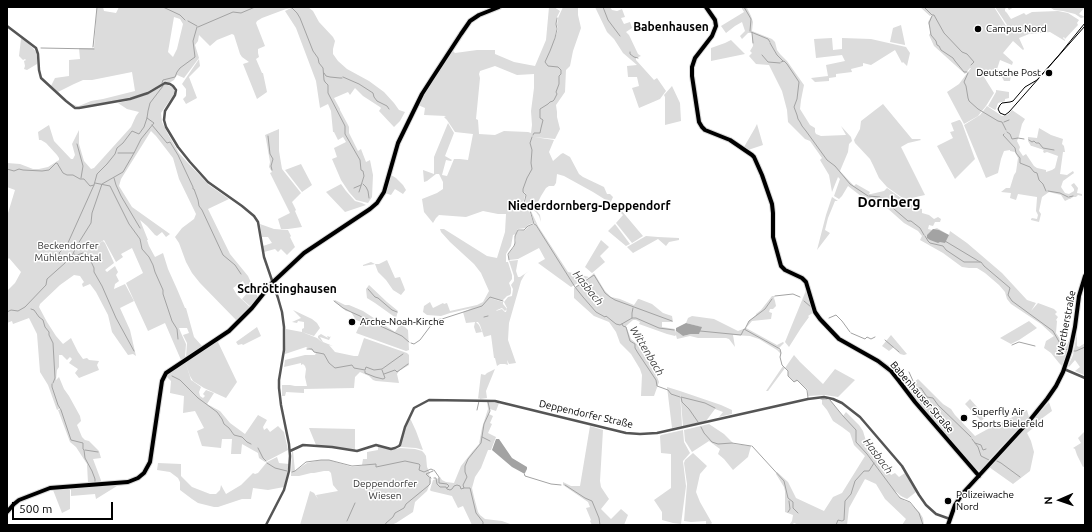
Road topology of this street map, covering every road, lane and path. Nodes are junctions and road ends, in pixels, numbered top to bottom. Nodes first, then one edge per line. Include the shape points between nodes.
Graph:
1 (499, 7) edge
2 (706, 7) edge
3 (7, 26) edge
4 (1085, 276) edge
5 (272, 283) junction
6 (1064, 369) junction
7 (1085, 378) edge
8 (290, 451) junction
9 (979, 476) junction
10 (7, 512) edge
11 (950, 519) junction
12 (266, 525) edge
13 (948, 525) edge

1 - 5 main road via 470,21 422,94 398,143 380,200 306,252
2 - 9 main road, Babenhauser Straße via 716,26 692,67 699,122 705,130 730,140 754,157 772,207 773,237 781,266 805,281 815,312 842,341 878,360 892,372
3 - 5 street via 36,48 41,78 75,108 130,99 165,83 173,86 176,90 175,95 164,114 166,127 182,152 208,182 257,220
4 - 6 main road, Wertherstraße via 1072,344
5 - 8 street via 285,328 279,388
5 - 10 main road via 231,329 164,375 150,462 144,473 132,481 50,488 19,500
6 - 7 street
6 - 9 main road, Wertherstraße via 1042,406
8 - 11 street, Deppendorfer Straße via 303,446 357,451 376,445 395,448 400,445 414,408 429,400 495,401 632,434 644,434 666,432 820,397 833,399 854,411 899,462 926,505 936,514
8 - 12 street via 286,484
9 - 11 main road, Wertherstraße via 959,499
11 - 13 main road, Wertherstraße

